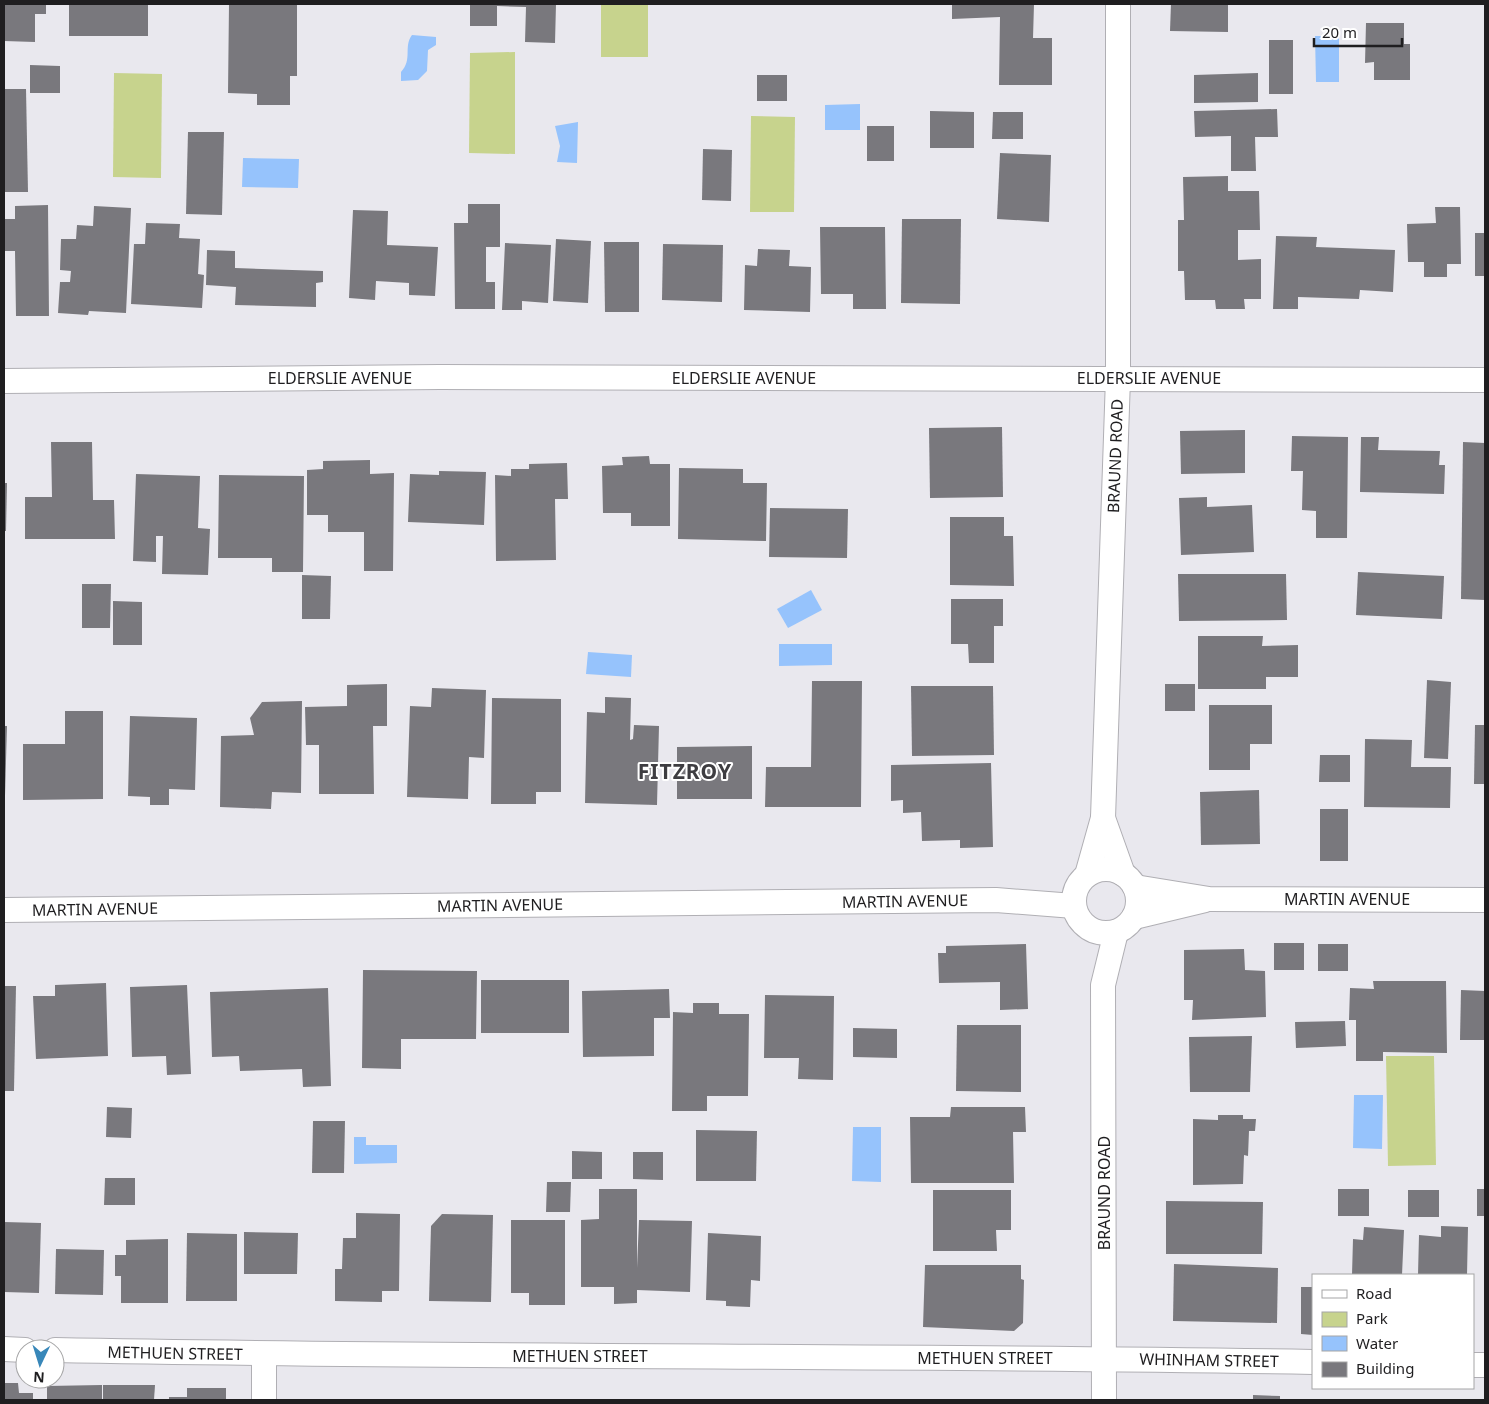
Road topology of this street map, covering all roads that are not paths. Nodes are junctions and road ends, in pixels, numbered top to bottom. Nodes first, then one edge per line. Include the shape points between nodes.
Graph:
1 (1118, 4) edge
2 (1118, 378) junction
3 (1485, 380) edge
4 (4, 381) edge
5 (1103, 818) junction
6 (1129, 880) junction
7 (1080, 889) junction
8 (1209, 899) junction
9 (1485, 900) edge
10 (4, 910) edge
11 (1134, 917) junction
12 (1086, 928) junction
13 (1116, 932) junction
14 (1103, 985) junction
15 (65, 1350) edge
16 (264, 1354) junction
17 (1105, 1358) junction
18 (1312, 1362) edge
19 (264, 1400) edge
20 (1104, 1400) edge

1 - 2 street, BRAUND ROAD
2 - 3 street, ELDERSLIE AVENUE
2 - 4 street, ELDERSLIE AVENUE via 440,377
2 - 5 street, BRAUND ROAD
5 - 6 street, BRAUND ROAD
5 - 7 street, BRAUND ROAD
6 - 7 street via 1104,869
6 - 8 street, MARTIN AVENUE
6 - 11 street via 1138,907
7 - 10 street, MARTIN AVENUE via 996,900
7 - 12 street via 1076,914
8 - 9 street, MARTIN AVENUE
8 - 11 street, MARTIN AVENUE
11 - 13 street
12 - 13 street via 1105,934
12 - 14 street, BRAUND ROAD
13 - 14 street, BRAUND ROAD
14 - 17 street, BRAUND ROAD
15 - 16 street, METHUEN STREET
16 - 17 street, METHUEN STREET
16 - 19 street
17 - 18 street, WHINHAM STREET
17 - 20 street, BRAUND ROAD

